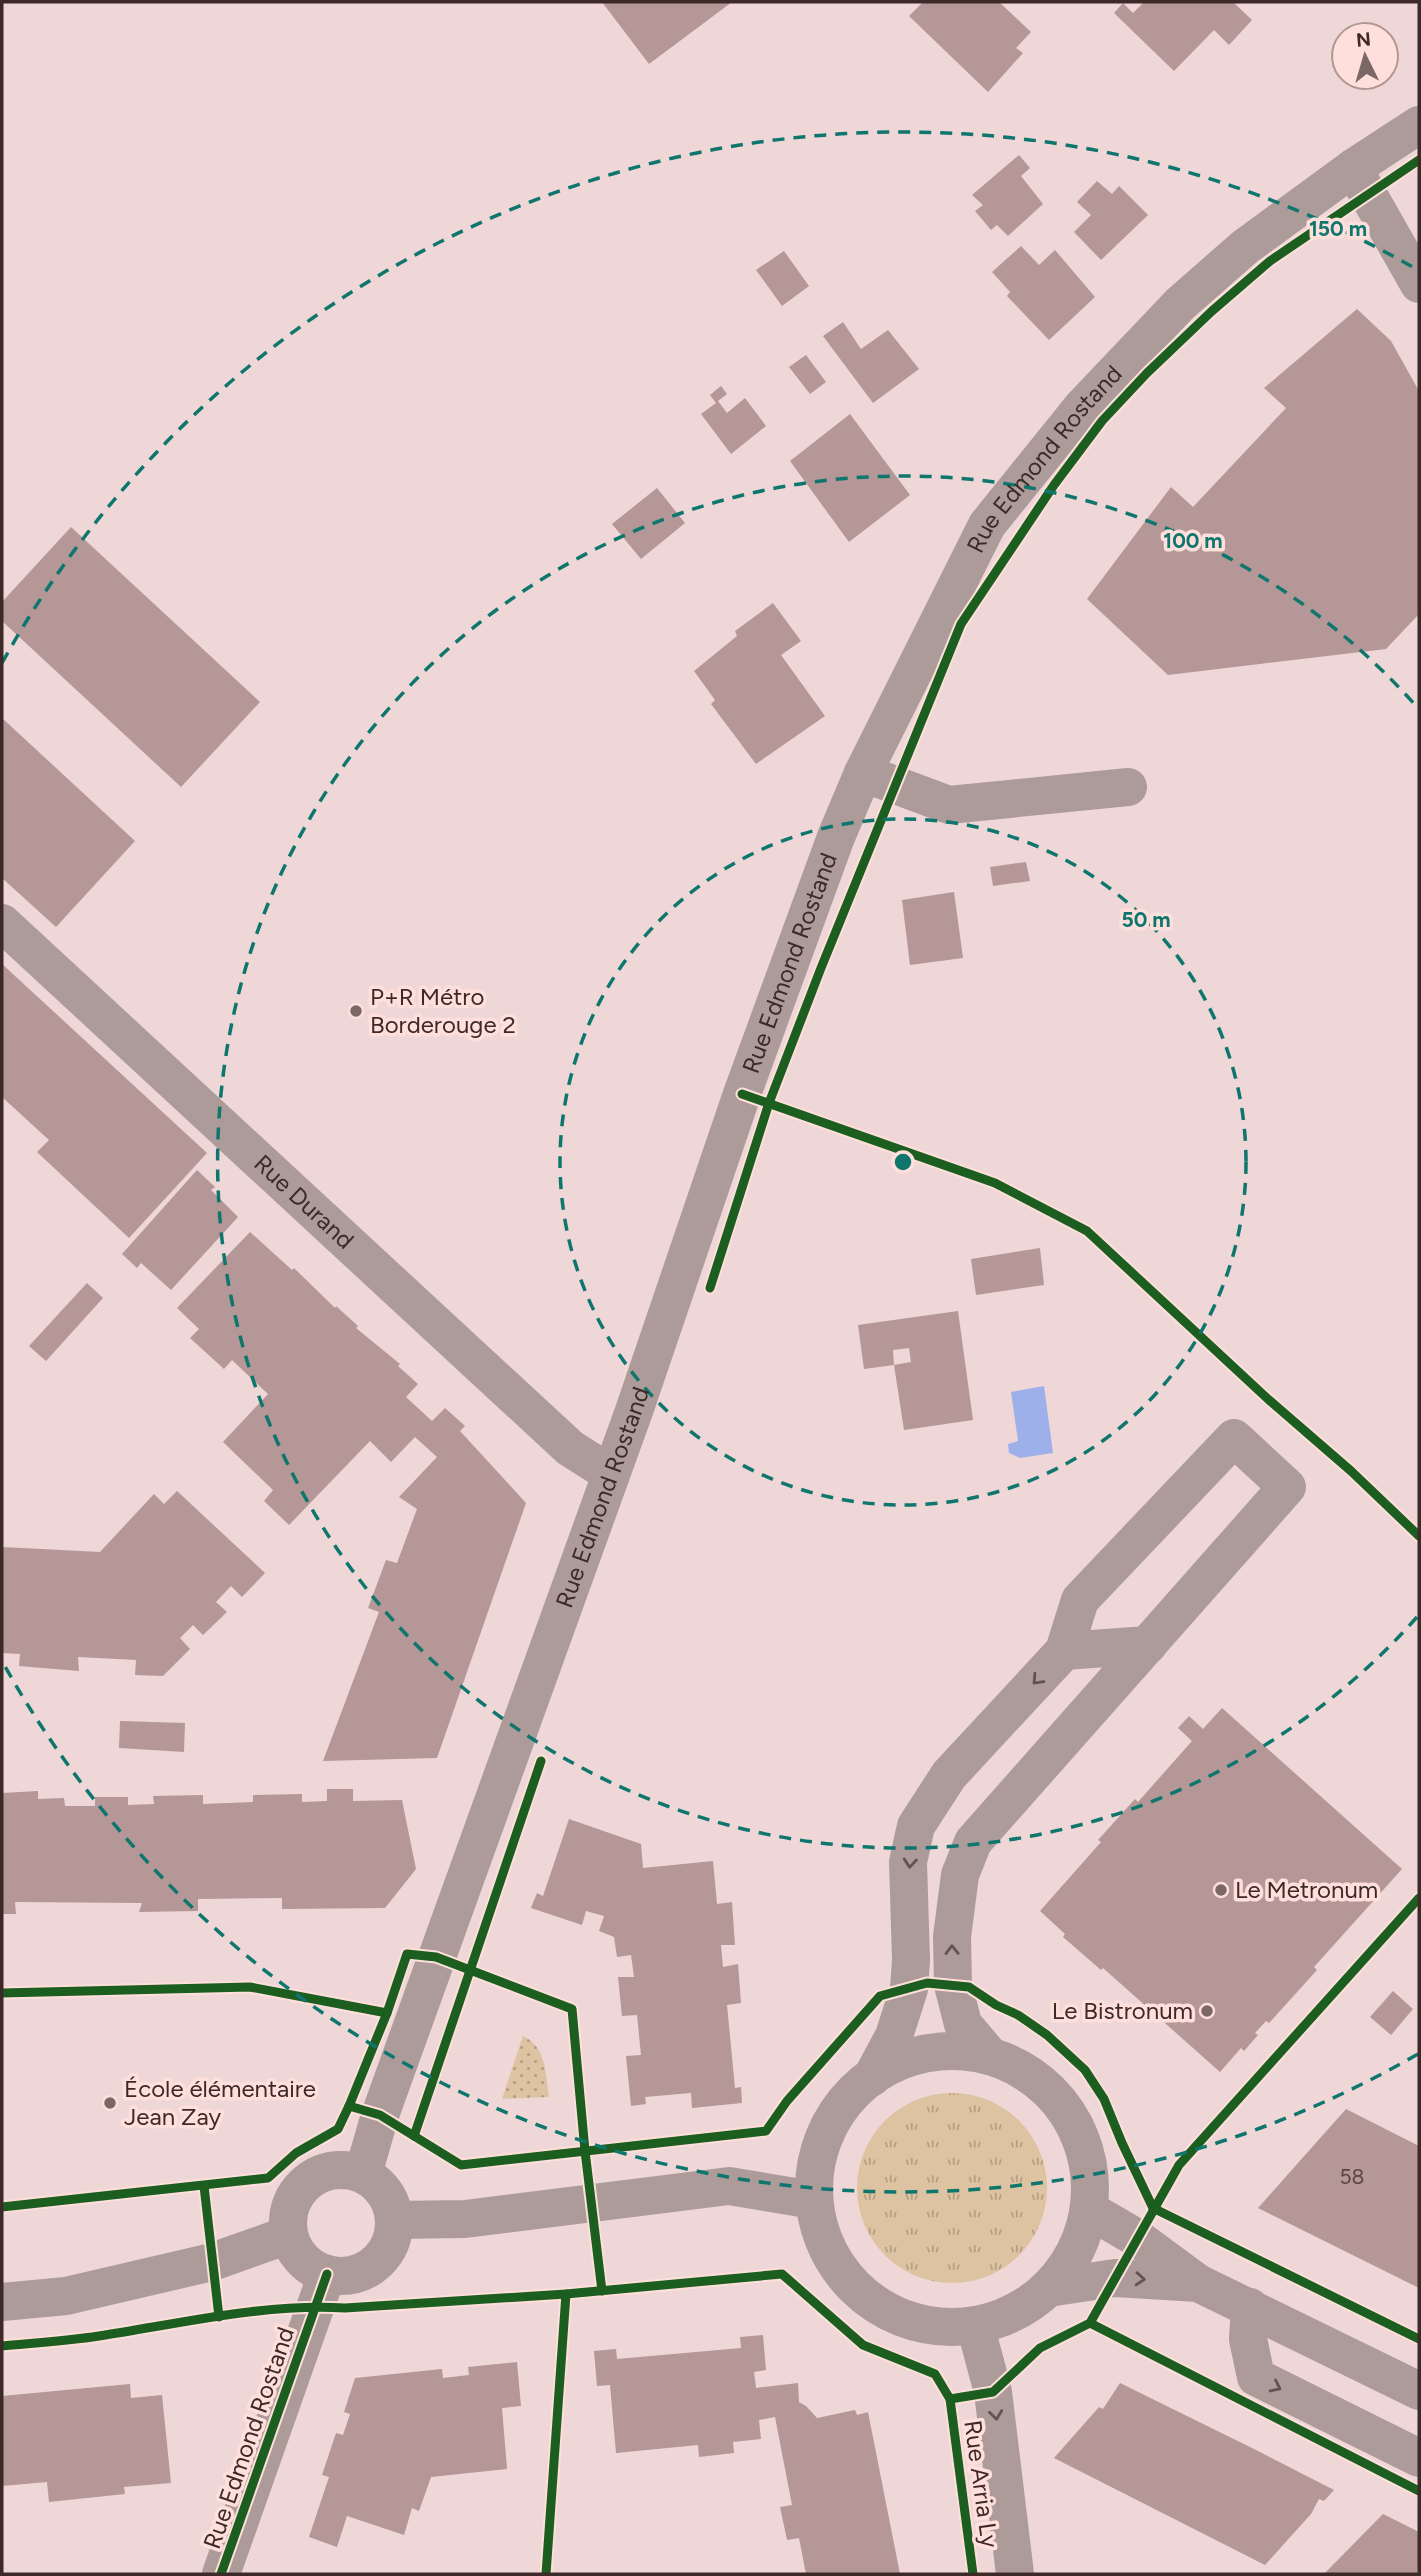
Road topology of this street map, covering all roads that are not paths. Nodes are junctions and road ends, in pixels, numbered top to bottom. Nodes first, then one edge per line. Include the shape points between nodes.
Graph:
1 (1419, 125) edge
2 (1353, 168) junction
3 (1419, 284) edge
4 (863, 773) junction
5 (1129, 787) dead end
6 (2, 923) edge
7 (611, 1474) junction
8 (1148, 1645) junction
9 (1064, 1651) junction
10 (990, 2056) junction
11 (872, 2077) junction
12 (363, 2174) junction
13 (814, 2200) junction
14 (1089, 2210) junction
15 (394, 2220) junction
16 (288, 2235) junction
17 (327, 2274) junction
18 (1198, 2283) junction
19 (1048, 2288) junction
20 (2, 2302) edge
21 (1250, 2307) junction
22 (975, 2325) junction
23 (1419, 2391) edge
24 (1419, 2458) edge
25 (221, 2574) edge
26 (1015, 2574) edge

1 - 2 street, Rue Edmond Rostand
2 - 3 street
2 - 4 street, Rue Edmond Rostand via 1208,279 1083,405 987,525
4 - 5 street via 949,805
4 - 7 street, Rue Edmond Rostand via 747,1081
6 - 7 street, Rue Durand via 570,1448
7 - 12 street, Rue Edmond Rostand via 384,2103
8 - 9 street
8 - 9 street via 1287,1487 1234,1438 1080,1600
10 -> 8 street via 963,2024 953,1986 952,1937 960,1875 973,1842
9 -> 11 street via 949,1775 916,1826 908,1862 909,1989 894,2036
10 - 11 street via 936,2052 910,2057
10 - 14 street via 1036,2079 1065,2110 1084,2147
11 - 13 street via 845,2101 830,2123 814,2174
12 - 15 street via 385,2192
12 - 16 street via 324,2172 307,2182 294,2197
13 - 15 street via 729,2186 465,2219
13 - 22 street via 827,2249 857,2290 900,2317 950,2327
14 - 18 street
14 - 19 street via 1067,2266
15 - 17 street via 393,2236 375,2264 344,2277
16 - 17 street via 302,2260
16 - 20 street via 199,2265 66,2296
17 - 25 street, Rue Edmond Rostand
19 -> 18 street via 1115,2277
18 - 21 street
19 - 22 street via 1015,2312
21 - 23 street
21 -> 24 street via 1248,2339 1256,2377
22 -> 26 street, Rue Arria Ly via 993,2392

